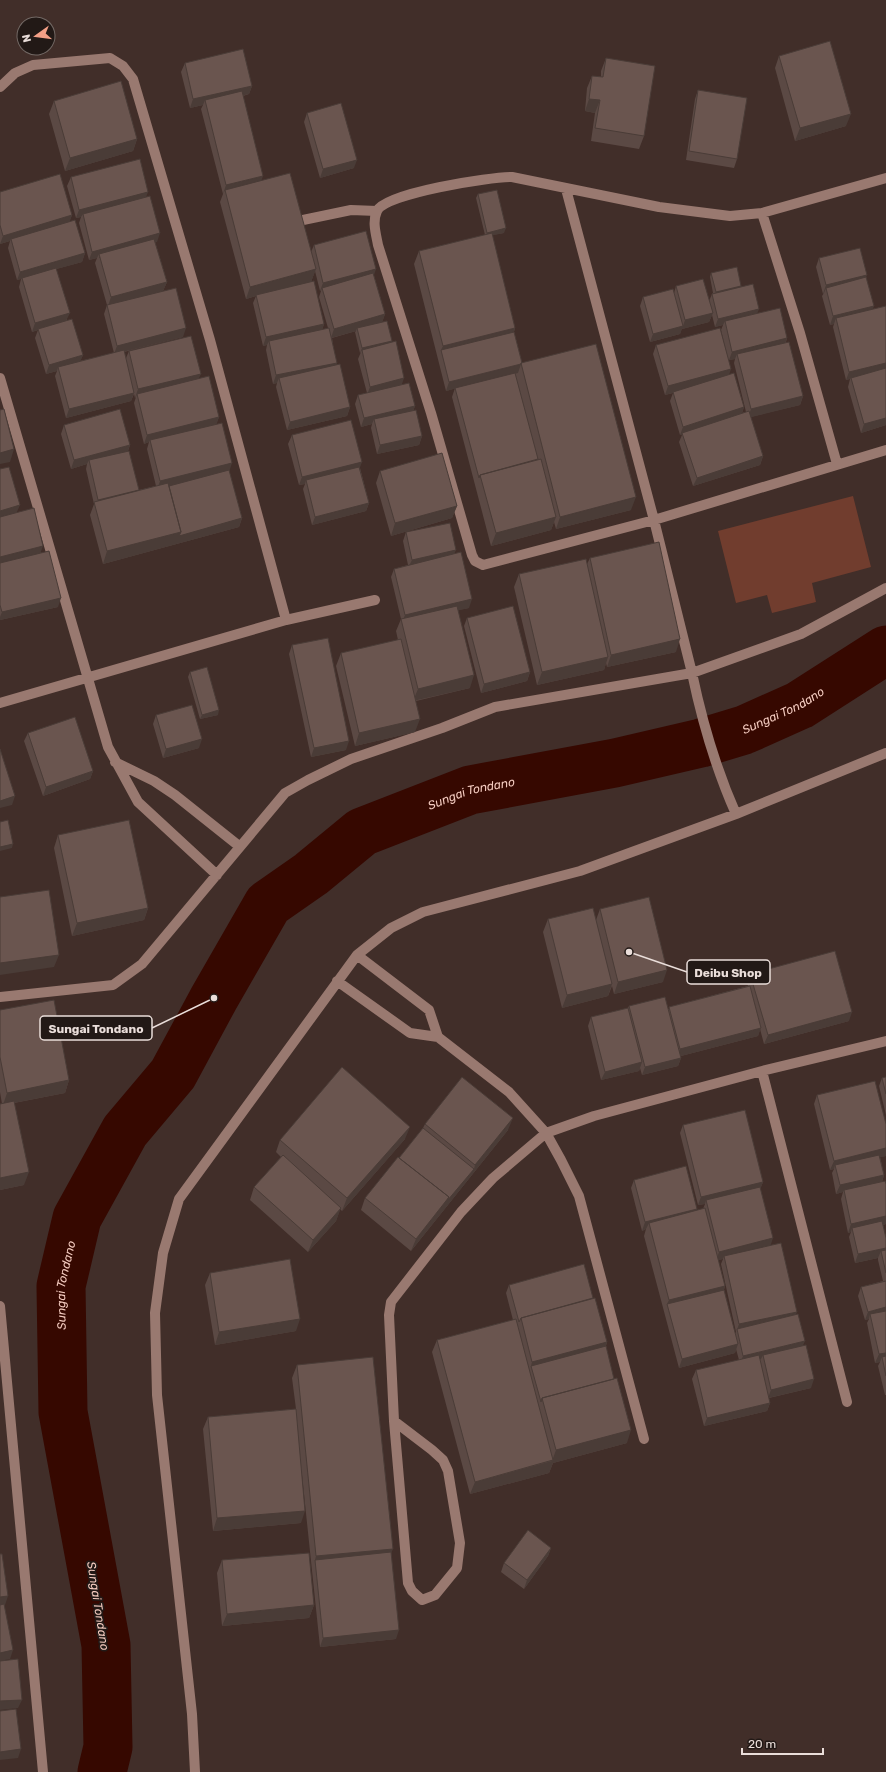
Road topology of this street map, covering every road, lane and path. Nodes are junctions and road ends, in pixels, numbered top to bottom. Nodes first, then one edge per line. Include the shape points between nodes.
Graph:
1 (0, 87) edge
2 (886, 178) edge
3 (566, 189) junction
4 (377, 211) junction
5 (762, 213) junction
6 (303, 220) edge
7 (0, 378) edge
8 (886, 450) edge
9 (837, 464) junction
10 (654, 520) junction
11 (886, 588) edge
12 (375, 600) dead end
13 (286, 620) junction
14 (692, 673) junction
15 (89, 677) junction
16 (0, 703) edge
17 (886, 753) edge
18 (115, 762) junction
19 (736, 814) junction
20 (239, 846) junction
21 (216, 875) junction
22 (357, 955) junction
23 (337, 981) junction
24 (0, 997) edge
25 (438, 1037) junction
26 (886, 1041) edge
27 (762, 1071) junction
28 (546, 1133) junction
29 (0, 1306) edge
30 (847, 1402) dead end
31 (394, 1421) junction
32 (644, 1439) dead end
33 (43, 1772) edge
34 (195, 1772) edge

1 - 13 street via 15,74 33,65 110,58 123,66 133,79 210,340
2 - 5 street
3 - 4 street via 512,177 494,177 427,190 388,202
3 - 5 street via 659,207 730,216
3 - 10 street
4 - 6 street via 350,210
4 - 10 street via 374,224 378,245 420,375 475,561 483,565
5 - 9 street via 800,333
7 - 15 street
8 - 9 street
9 - 10 street
10 - 14 street
11 - 14 street via 802,634
12 - 13 street
13 - 15 street
14 - 19 street via 722,781
14 - 20 street via 495,707 351,759 285,793
15 - 16 street
15 - 18 street via 108,747
17 - 19 street
18 - 20 street via 175,794
18 - 21 street via 138,802
19 - 22 street via 580,870 423,912 391,928
20 - 21 street
21 - 24 street via 142,964 113,985
22 - 23 street
22 - 25 street via 429,1010
23 - 25 street via 410,1033
23 - 34 street via 179,1199 163,1253 156,1313 156,1395 192,1714
25 - 28 street via 509,1092
26 - 27 street
27 - 28 street via 594,1116
27 - 30 street
28 - 31 street via 492,1178 461,1212 391,1302 389,1315
28 - 32 street via 579,1196
29 - 33 street
31 - 31 street via 408,1583 422,1600 435,1595 457,1568 460,1543 448,1471 443,1460

